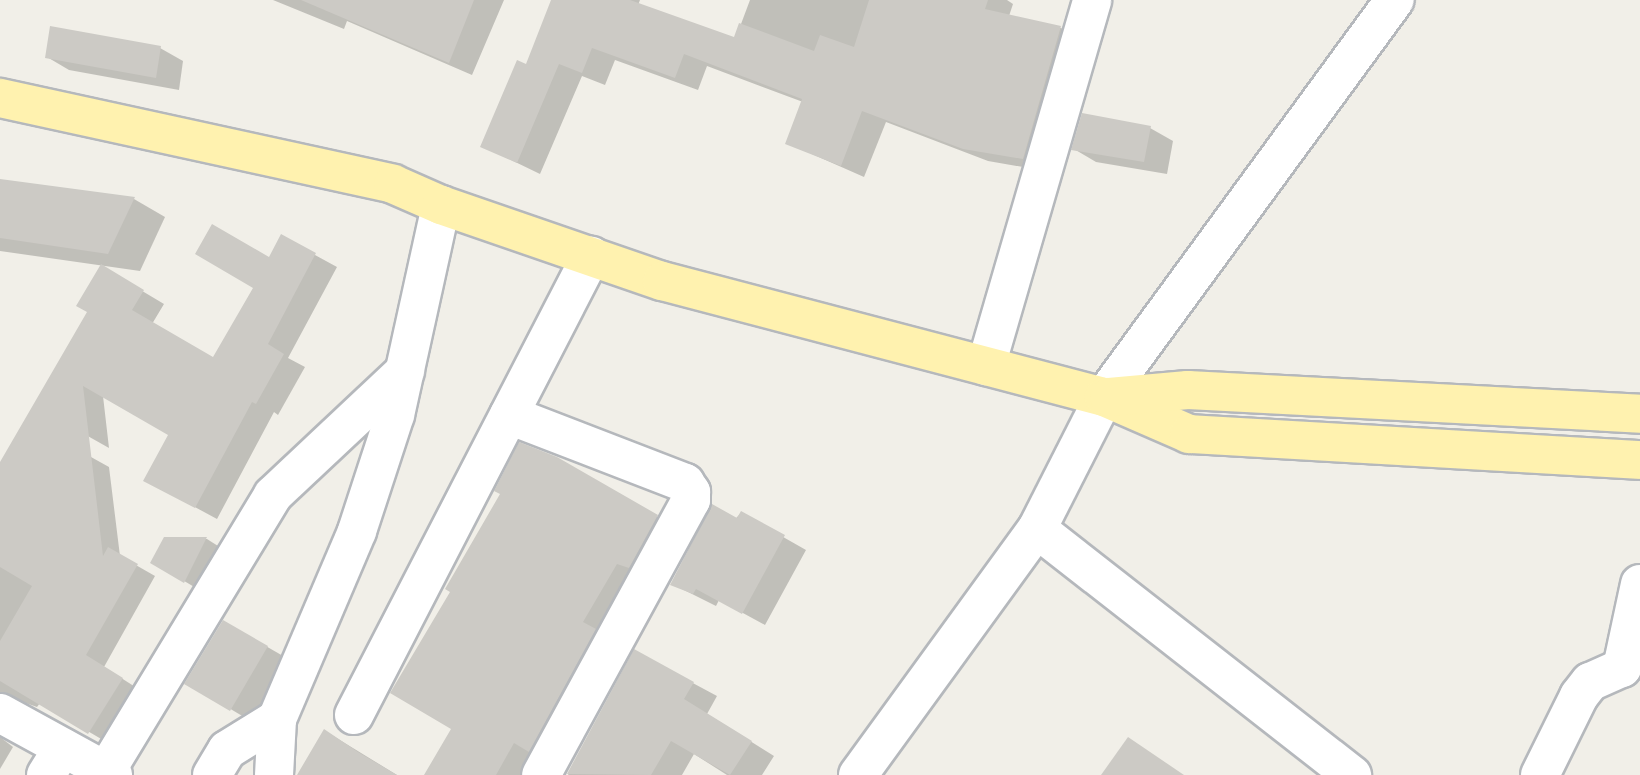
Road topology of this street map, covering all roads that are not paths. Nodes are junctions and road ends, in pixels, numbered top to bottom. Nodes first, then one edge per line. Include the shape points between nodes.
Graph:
1 (1092, 0) edge
2 (1395, 0) edge
3 (0, 97) edge
4 (441, 205) junction
5 (591, 256) junction
6 (986, 366) junction
7 (405, 371) junction
8 (1104, 397) junction
9 (1640, 414) edge
10 (509, 415) junction
11 (1640, 460) edge
12 (1037, 529) junction
13 (1640, 584) edge
14 (1631, 670) edge
15 (0, 713) edge
16 (354, 715) dead end
17 (278, 719) junction
18 (55, 761) edge
19 (109, 773) edge
20 (212, 775) edge
21 (274, 775) edge
22 (541, 775) edge
23 (859, 775) edge
24 (1352, 775) edge
25 (1540, 775) edge

1 - 6 street
2 - 8 street
3 - 4 main road via 393,184
4 - 5 main road
4 - 7 street
5 - 6 main road via 662,281
5 - 10 street
6 - 8 main road
7 - 17 street via 357,531
7 - 19 street via 274,495
8 - 9 main road via 1188,390
8 - 11 main road via 1189,434
8 - 12 street
10 - 16 street
10 - 22 street via 685,483 691,492 691,500
12 - 23 street
12 - 24 street
13 - 14 street
14 - 25 street via 1590,682
15 - 18 street
17 - 20 street via 227,750
17 - 21 street
18 - 19 street

